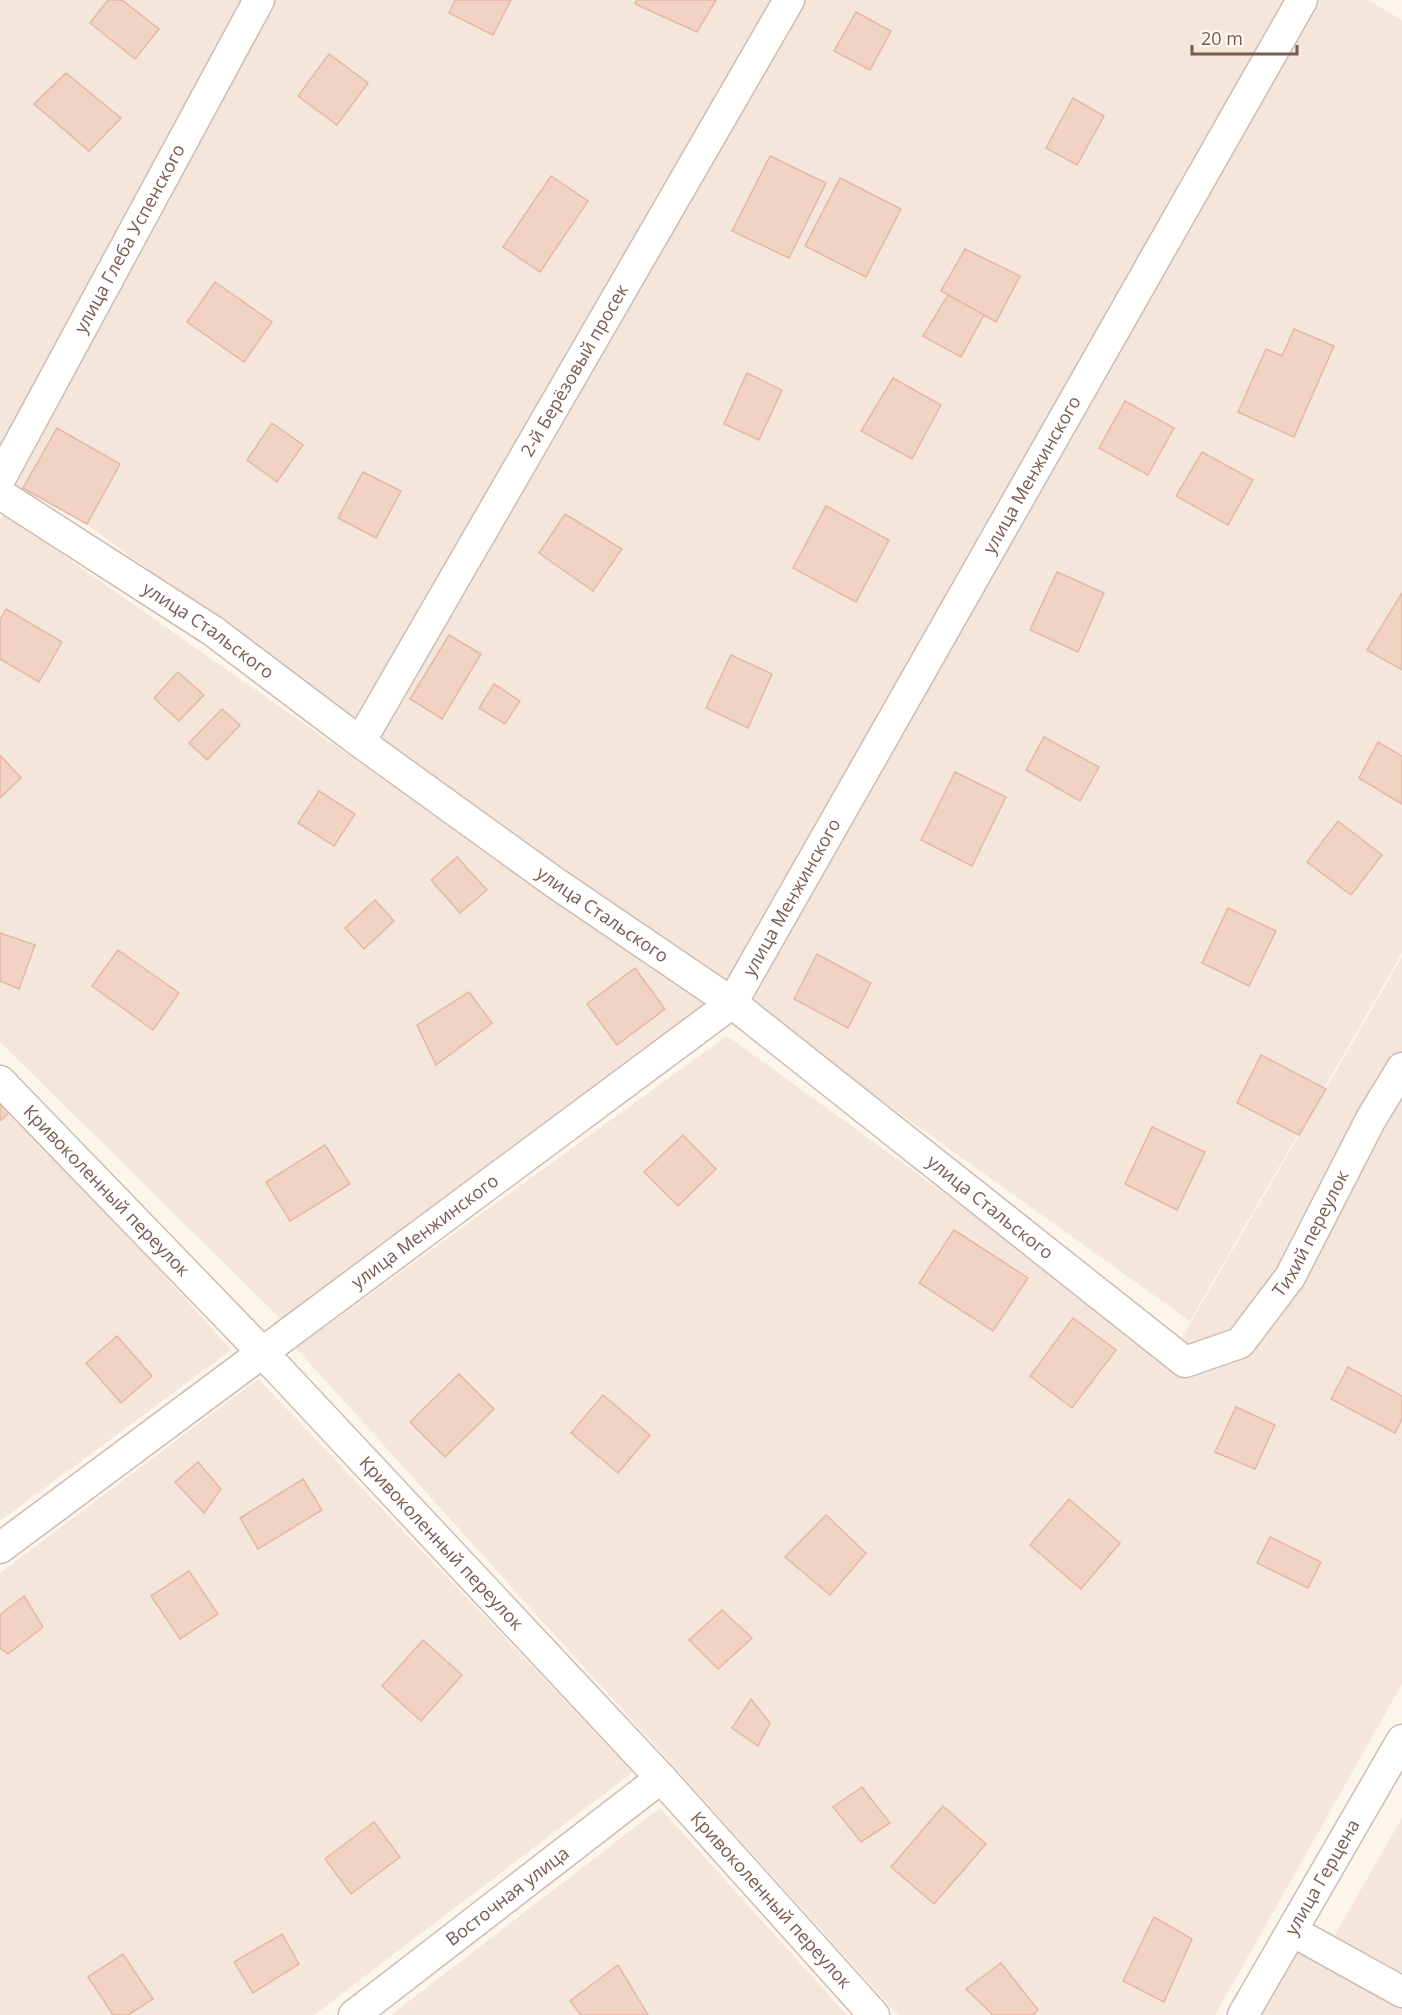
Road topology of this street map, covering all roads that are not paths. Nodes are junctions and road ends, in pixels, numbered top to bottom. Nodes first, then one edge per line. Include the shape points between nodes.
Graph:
1 (259, 0) edge
2 (789, 0) edge
3 (1302, 0) edge
4 (0, 479) edge
5 (0, 494) edge
6 (360, 742) junction
7 (732, 1003) junction
8 (1402, 1068) edge
9 (0, 1081) edge
10 (262, 1352) junction
11 (1185, 1362) joint
12 (0, 1548) edge
13 (1402, 1740) edge
14 (662, 1778) junction
15 (1292, 1931) junction
16 (1402, 1992) edge
17 (354, 2015) edge
18 (874, 2015) edge
19 (1242, 2015) edge

1 - 4 street, улица Глеба Успенского
2 - 6 street, 2-й Берёзовый просек
3 - 7 street, улица Менжинского
5 - 6 street, улица Стальского via 213,631
6 - 7 street, улица Стальского via 554,882
7 - 10 street, улица Менжинского
7 - 11 street, улица Стальского
8 - 11 street, Тихий переулок via 1371,1119 1290,1278 1240,1343
9 - 10 street, Кривоколенный переулок
10 - 12 street, улица Менжинского
10 - 14 street, Кривоколенный переулок
13 - 15 street, улица Герцена
14 - 17 street, Восточная улица
14 - 18 street, Кривоколенный переулок
15 - 16 street
15 - 19 street, улица Герцена

